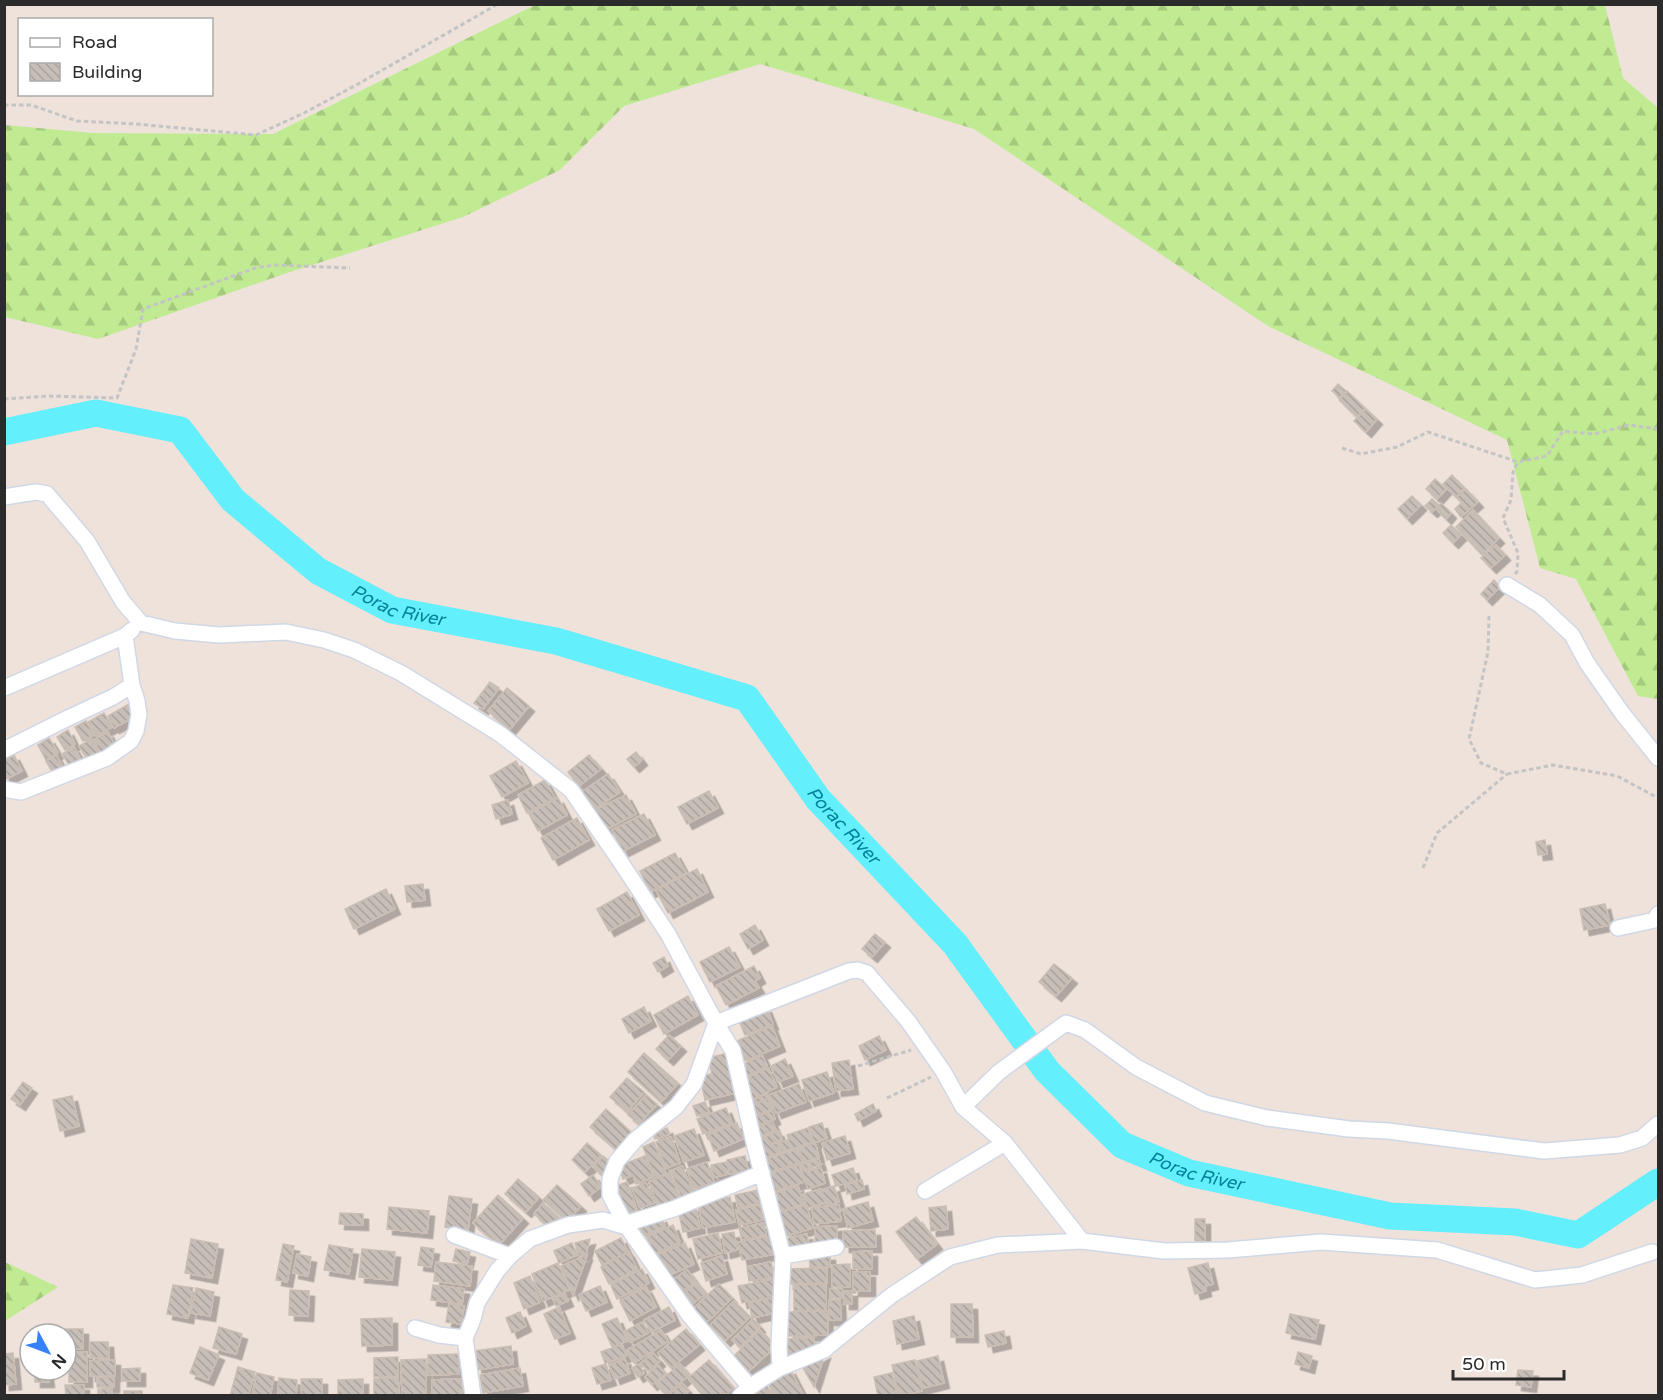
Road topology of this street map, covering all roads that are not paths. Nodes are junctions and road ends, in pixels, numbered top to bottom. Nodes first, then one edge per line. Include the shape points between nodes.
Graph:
1 (4, 497) edge
2 (1507, 585) road end
3 (141, 623) junction
4 (125, 636) junction
5 (132, 685) junction
6 (4, 688) edge
7 (4, 750) edge
8 (1659, 758) edge
9 (4, 789) edge
10 (1659, 914) edge
11 (1618, 928) dead end
12 (716, 1023) junction
13 (963, 1107) junction
14 (1659, 1124) edge
15 (1005, 1143) junction
16 (762, 1173) junction
17 (925, 1191) dead end
18 (626, 1226) junction
19 (454, 1235) dead end
20 (1082, 1241) junction
21 (837, 1247) dead end
22 (1652, 1252) dead end
23 (510, 1256) junction
24 (783, 1256) junction
25 (415, 1328) dead end
26 (465, 1338) junction
27 (780, 1368) junction
28 (744, 1390) edge
29 (473, 1395) edge

1 - 3 street via 47,494 87,541 123,602
2 - 8 street via 1540,605 1572,635 1622,713
3 - 4 street
3 - 12 street via 219,635 286,632 324,639 401,673 500,734 571,790 668,934
4 - 5 street
4 - 6 street
5 - 7 street
5 - 9 street via 139,715 131,741 107,758 32,788 21,792
10 - 11 street via 1655,920
12 - 13 street via 849,971 867,973 908,1021
12 - 16 street via 733,1051
12 - 18 street via 694,1083 676,1107 634,1140 617,1161 610,1179 610,1195
13 - 14 street via 999,1072 1066,1023 1085,1030 1136,1067 1205,1103 1267,1118 1544,1151 1620,1145 1642,1138
13 - 15 street
15 - 17 street
15 - 20 street
16 - 18 street
16 - 24 street
18 - 23 street via 603,1220 568,1226 530,1239
18 - 28 street
19 - 23 street
20 - 22 street via 1164,1251 1321,1242 1437,1250 1535,1280 1582,1275
20 - 27 street via 998,1245 950,1257 892,1295 824,1350
21 - 24 street
23 - 26 street via 477,1303
24 - 27 street
25 - 26 street
26 - 29 street
27 - 28 street

